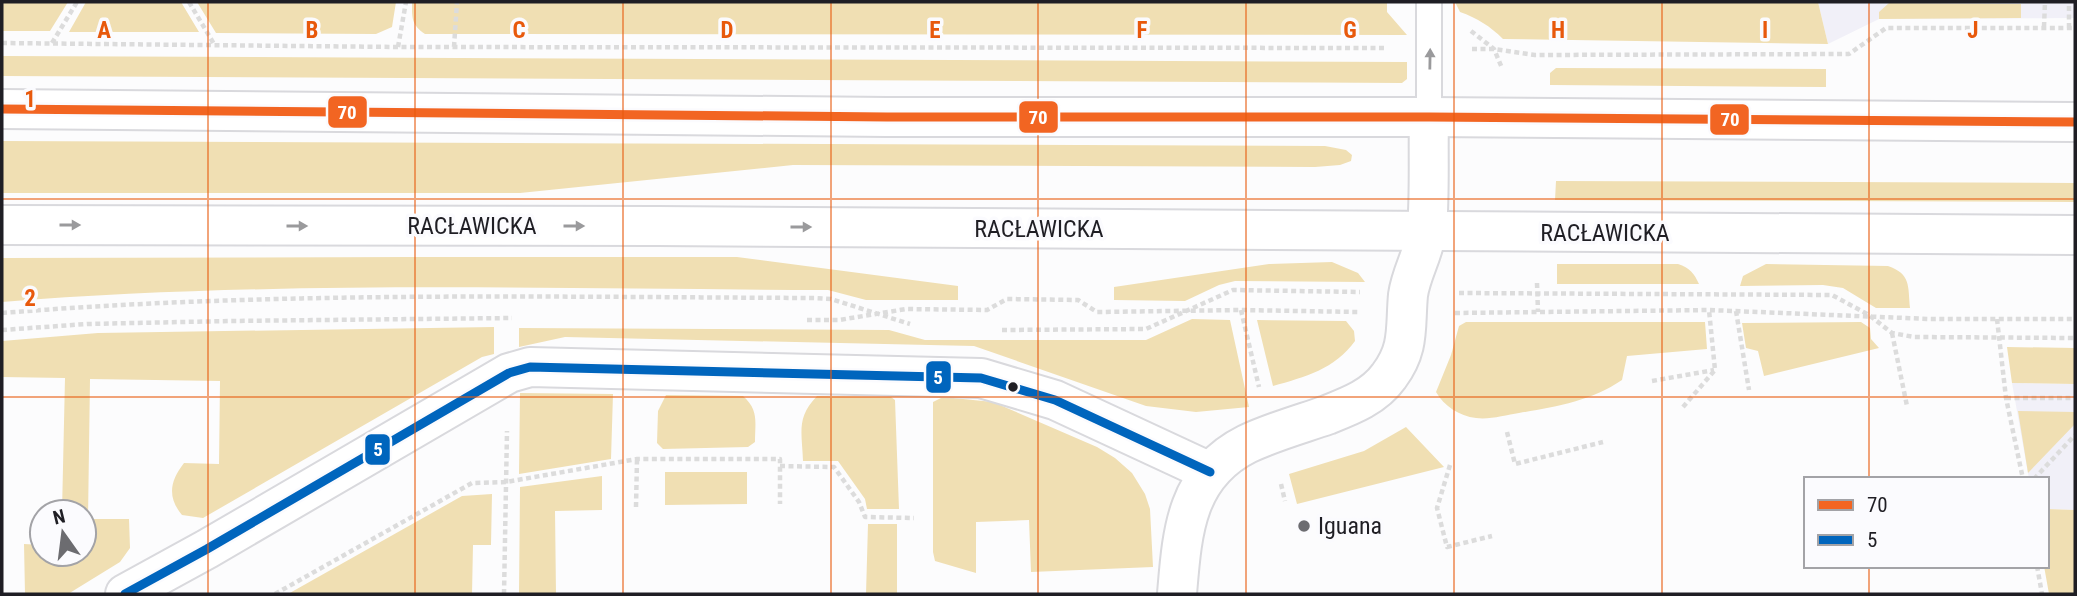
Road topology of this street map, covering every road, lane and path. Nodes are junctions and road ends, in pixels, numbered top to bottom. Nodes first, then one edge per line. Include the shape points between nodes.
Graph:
1 (77, 2) edge
2 (189, 2) edge
3 (407, 2) edge
4 (457, 2) edge
5 (1429, 2) edge
6 (2045, 2) edge
7 (2069, 2) edge
8 (2044, 27) junction
9 (2072, 28) edge
10 (2, 43) edge
11 (52, 44) junction
12 (215, 45) junction
13 (398, 47) junction
14 (454, 47) junction
15 (1430, 48) junction
16 (2, 109) edge
17 (1429, 117) junction
18 (2075, 122) edge
19 (2, 225) edge
20 (1427, 231) junction
21 (2075, 235) edge
22 (1537, 278) dead end
23 (1538, 292) junction
24 (1372, 293) dead end
25 (1448, 293) dead end
26 (1241, 310) junction
27 (1709, 310) junction
28 (1185, 311) junction
29 (1736, 311) junction
30 (1366, 312) dead end
31 (1538, 312) junction
32 (2, 313) edge
33 (1452, 313) dead end
34 (876, 314) junction
35 (1869, 315) junction
36 (524, 318) dead end
37 (1997, 319) junction
38 (2075, 319) edge
39 (798, 320) dead end
40 (913, 325) dead end
41 (2, 330) edge
42 (995, 330) dead end
43 (1892, 333) junction
44 (1999, 338) junction
45 (2075, 338) edge
46 (1715, 370) junction
47 (509, 373) junction
48 (1652, 381) dead end
49 (1259, 385) dead end
50 (1749, 390) dead end
51 (2006, 398) junction
52 (2075, 398) edge
53 (1907, 406) dead end
54 (1682, 407) dead end
55 (1507, 432) dead end
56 (2075, 436) edge
57 (1603, 442) dead end
58 (637, 459) junction
59 (1450, 465) dead end
60 (780, 466) junction
61 (1210, 472) junction
62 (2023, 477) edge
63 (2036, 477) edge
64 (506, 482) junction
65 (780, 504) dead end
66 (636, 507) dead end
67 (914, 518) dead end
68 (1492, 536) dead end
69 (2037, 568) edge
70 (125, 594) edge
71 (275, 594) edge
72 (504, 594) edge
73 (1177, 594) edge
74 (2042, 594) edge

1 - 11 path
2 - 12 path
3 - 13 path
4 - 14 path
5 - 15 lane
6 - 8 path
7 - 9 path
8 - 9 path
8 - 15 path via 1886,28 1849,54 1535,55
10 - 11 path
11 - 12 path
12 - 13 path
13 - 14 path
14 - 15 path
17 -> 15 lane
16 - 17 street
17 - 18 street
17 - 20 street
19 -> 20 street, RACŁAWICKA
20 - 21 street, RACŁAWICKA
20 - 61 street via 1408,294 1402,355 1388,377 1368,396 1345,408 1248,443
22 - 23 path
23 - 25 path
23 - 31 path
23 - 35 path via 1832,295
24 - 28 path via 1234,290
26 - 28 path
26 - 30 path
26 - 49 path
27 - 29 path
27 - 31 path
27 - 46 path
28 - 34 path via 1097,312 1078,300 1007,299 987,310 906,309
28 - 42 path via 1146,329
29 - 35 path
29 - 50 path
31 - 33 path
32 - 34 path via 164,303 440,297 815,298
34 - 39 path
34 - 40 path
35 - 37 path
35 - 43 path
36 - 41 path via 216,321
37 - 38 path
37 - 44 path
43 - 44 path
43 - 53 path
44 - 45 path
44 - 51 path
46 - 48 path
46 - 54 path
47 - 61 street via 530,367 981,378 1055,400
47 - 64 path
47 - 70 street
51 - 52 path
51 - 62 path
55 - 57 path via 1515,464
56 - 63 path
58 - 60 path via 780,459
58 - 64 path
58 - 66 path
59 - 68 path via 1437,508 1447,547
60 - 65 path
60 - 67 path via 834,467 866,517
61 - 73 street via 1186,519
64 - 71 path via 472,483
64 - 72 path
69 - 74 path

